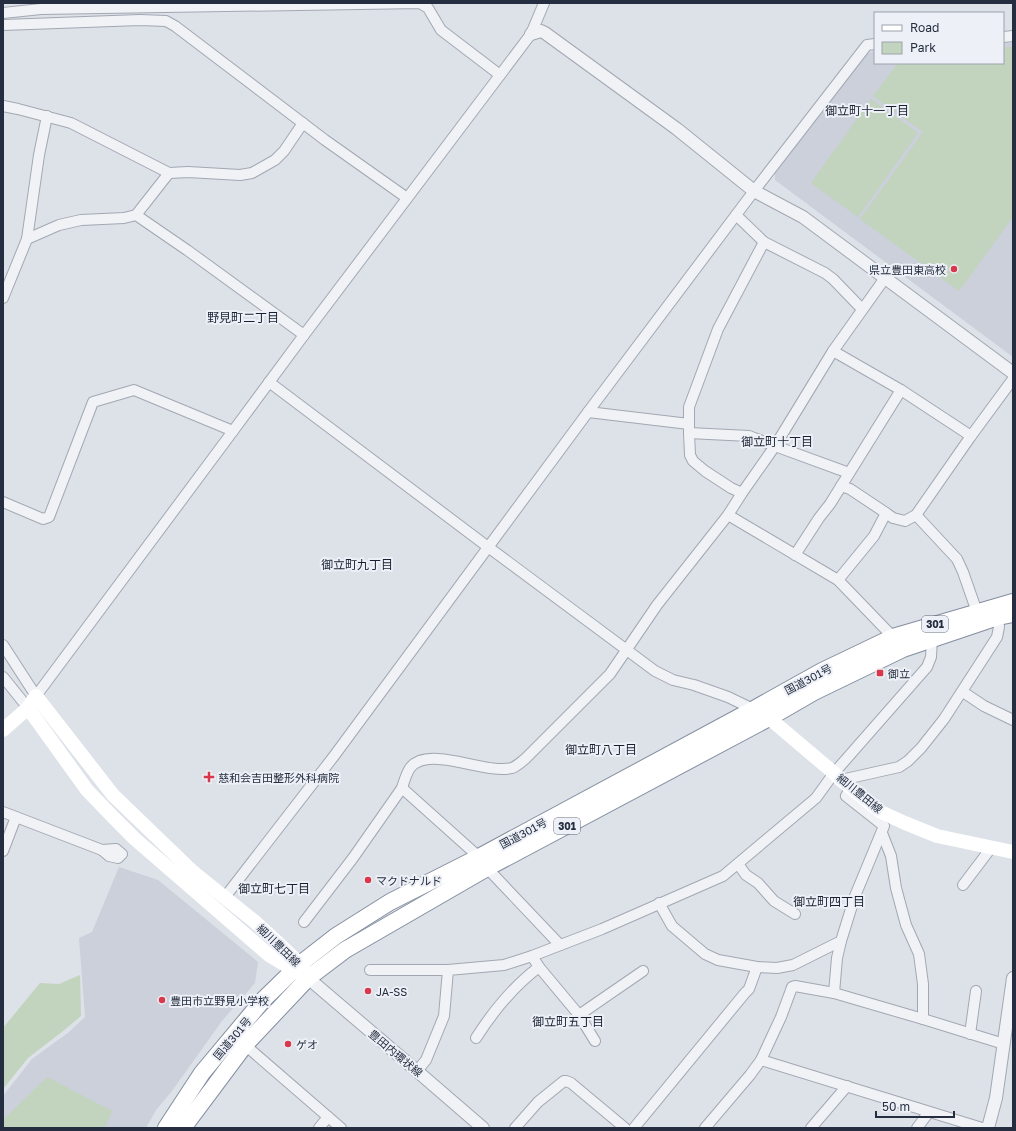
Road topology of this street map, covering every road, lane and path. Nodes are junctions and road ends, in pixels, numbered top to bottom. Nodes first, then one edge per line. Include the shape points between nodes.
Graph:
1 (544, 3) edge
2 (3, 12) edge
3 (3, 25) edge
4 (531, 34) junction
5 (874, 44) edge
6 (500, 75) junction
7 (3, 106) edge
8 (46, 116) junction
9 (303, 123) junction
10 (169, 173) junction
11 (754, 191) junction
12 (407, 198) junction
13 (736, 215) junction
14 (136, 216) junction
15 (27, 239) junction
16 (764, 242) junction
17 (885, 278) junction
18 (6, 284) edge
19 (3, 298) edge
20 (862, 309) junction
21 (304, 335) junction
22 (833, 351) junction
23 (1013, 373) edge
24 (1013, 378) edge
25 (269, 382) junction
26 (901, 390) junction
27 (588, 412) junction
28 (689, 429) junction
29 (233, 431) junction
30 (972, 436) junction
31 (775, 446) junction
32 (849, 473) junction
33 (841, 486) junction
34 (742, 493) junction
35 (3, 502) edge
36 (886, 513) junction
37 (916, 514) junction
38 (728, 515) junction
39 (488, 547) junction
40 (795, 555) junction
41 (838, 580) junction
42 (1013, 602) edge
43 (977, 612) junction
44 (1005, 615) edge
45 (893, 637) junction
46 (932, 638) junction
47 (3, 645) edge
48 (626, 650) junction
49 (3, 677) edge
50 (963, 692) junction
51 (36, 696) junction
52 (28, 708) junction
53 (754, 709) junction
54 (769, 718) junction
55 (1013, 720) edge
56 (3, 730) edge
57 (842, 780) junction
58 (402, 788) junction
59 (3, 812) edge
60 (16, 817) junction
61 (882, 833) junction
62 (991, 848) junction
63 (102, 850) dead end
64 (3, 851) edge
65 (1013, 852) edge
66 (483, 862) junction
67 (738, 864) junction
68 (963, 885) dead end
69 (225, 897) junction
70 (659, 903) junction
71 (795, 914) dead end
72 (304, 922) dead end
73 (841, 941) junction
74 (560, 945) junction
75 (532, 956) junction
76 (297, 967) junction
77 (539, 967) junction
78 (757, 967) junction
79 (370, 970) dead end
80 (448, 970) junction
81 (643, 971) dead end
82 (308, 978) junction
83 (1013, 978) edge
84 (976, 991) dead end
85 (834, 993) junction
86 (578, 1015) junction
87 (923, 1019) junction
88 (970, 1034) junction
89 (476, 1038) dead end
90 (594, 1041) dead end
91 (245, 1045) junction
92 (1008, 1045) edge
93 (761, 1060) junction
94 (417, 1071) junction
95 (847, 1086) junction
96 (929, 1112) junction
97 (328, 1117) junction
98 (166, 1128) edge
99 (183, 1128) edge
100 (319, 1128) edge
101 (341, 1128) edge
102 (482, 1128) edge
103 (515, 1128) edge
104 (625, 1128) edge
105 (634, 1128) edge
106 (705, 1128) edge
107 (811, 1128) edge
108 (917, 1128) edge
109 (982, 1128) edge
110 (988, 1128) edge

1 - 4 street
2 - 6 street via 42,9 420,3 428,8 441,30
3 - 9 street via 166,21
4 - 6 street
4 - 11 street via 541,31 545,33 677,129
5 - 11 street via 867,45
6 - 12 street
7 - 8 street
8 - 10 street via 71,123
8 - 15 street
9 - 10 street via 275,160 252,173
9 - 12 street
10 - 14 street
11 - 13 street
11 - 17 street via 803,217
12 - 21 street
13 - 16 street
13 - 27 street
14 - 15 street via 81,220 59,225
14 - 21 street
15 - 18 street
16 - 20 street via 825,273
16 - 28 street via 718,329 689,406
17 - 20 street
17 - 23 street
18 - 19 street
20 - 22 street
21 - 25 street
22 - 26 street
22 - 31 street
24 - 30 street
25 - 29 street
25 - 39 street
26 - 30 street
26 - 32 street
27 - 28 street
27 - 39 street
28 - 31 street via 749,436
28 - 34 street via 690,455 693,461
29 - 35 street via 134,390 93,402 49,517 44,519
29 - 51 street
30 - 37 street
31 - 32 street
31 - 34 street
32 - 33 street
33 - 36 street via 850,489
33 - 40 street
34 - 38 street
36 - 37 street via 905,521
36 - 41 street via 874,536
37 - 43 street via 957,559
38 - 40 street
38 - 48 street via 657,605
39 - 48 street
39 - 69 street via 334,756
40 - 41 street
41 - 45 street
42 - 43 highway, 国道301号 / 301
43 - 45 highway, 国道301号 / 301
44 - 46 highway, 国道301号 / 301
44 - 50 street via 997,637
45 - 53 highway, 国道301号 / 301 via 822,671
46 - 54 highway, 国道301号 / 301 via 903,648 814,692
46 - 57 street via 931,657 927,667
47 - 51 street
48 - 53 street via 655,671 673,680 728,697
48 - 58 street via 610,674 514,768 488,768 442,759 428,759 410,767
49 - 52 street
50 - 55 street
50 - 57 street via 921,748 908,761 899,767
51 - 52 main road
51 - 69 main road, 細川豊田線 via 113,795 193,872
52 - 56 main road
52 - 76 main road, 細川豊田線 via 88,790 135,839 269,955
53 - 54 street
53 - 66 highway, 国道301号 / 301
54 - 57 main road, 細川豊田線
54 - 66 highway, 国道301号 / 301
57 - 61 street via 846,796 884,826
57 - 62 main road, 細川豊田線 via 881,812 905,823 938,836
57 - 67 street via 816,798
58 - 66 street
58 - 72 street
59 - 60 street
60 - 63 street
60 - 64 street
61 - 73 street via 855,896
61 - 87 street via 891,856 906,925 918,954 923,984
62 - 65 main road, 細川豊田線
62 - 68 street
66 - 74 street
66 - 76 highway, 国道301号 / 301 via 390,902 336,936
66 - 82 highway, 国道301号 / 301 via 345,950
67 - 70 street via 723,876
67 - 71 street via 774,901
69 - 76 main road, 細川豊田線 via 254,921
70 - 74 street
70 - 78 street via 672,926 705,954 718,960
73 - 78 street via 793,965 777,968
73 - 85 street
74 - 75 street
75 - 77 street
75 - 80 street via 504,965
76 - 82 main road, 細川豊田線
76 - 98 highway, 国道301号 / 301 via 263,1000 202,1073
77 - 86 street
77 - 89 street via 516,987
78 - 105 street via 749,988
79 - 80 street
80 - 94 street via 444,1016 426,1060
81 - 86 street
82 - 91 highway, 国道301号 / 301
82 - 94 street, 豊田内環状線
83 - 92 street
84 - 88 street
85 - 87 street
85 - 93 street via 792,987
86 - 90 street
87 - 88 street
88 - 92 street
91 - 97 street
91 - 99 highway, 国道301号 / 301
92 - 110 street
93 - 95 street
93 - 106 street
94 - 102 street, 豊田内環状線
95 - 96 street
95 - 107 street
96 - 108 street
96 - 109 street
97 - 100 street
97 - 101 street
103 - 104 street via 538,1102 566,1081

